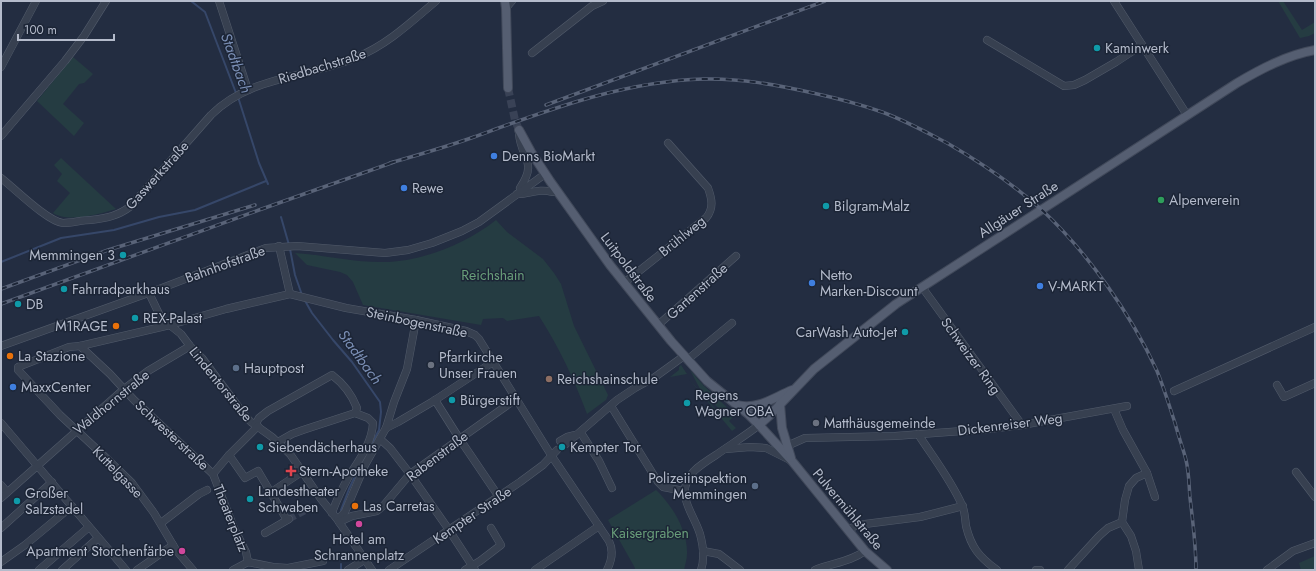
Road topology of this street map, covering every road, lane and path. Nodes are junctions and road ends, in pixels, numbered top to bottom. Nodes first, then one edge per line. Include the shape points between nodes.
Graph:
1 (36, 1) edge
2 (106, 1) edge
3 (219, 1) edge
4 (436, 1) edge
5 (512, 1) edge
6 (603, 1) edge
7 (1114, 1) edge
8 (591, 4) edge
9 (506, 5) edge
10 (986, 40) dead end
11 (1142, 45) junction
12 (1315, 50) edge
13 (532, 52) dead end
14 (1, 67) edge
15 (508, 88) tunnel mouth
16 (248, 90) junction
17 (241, 93) joint
18 (1187, 115) junction
19 (519, 130) joint
20 (1, 136) edge
21 (668, 143) dead end
22 (545, 174) junction
23 (1, 178) edge
24 (553, 192) joint
25 (517, 194) junction
26 (563, 198) junction
27 (282, 246) junction
28 (736, 256) dead end
29 (624, 283) junction
30 (922, 287) junction
31 (149, 293) junction
32 (294, 295) junction
33 (416, 320) junction
34 (732, 323) dead end
35 (170, 325) junction
36 (658, 326) junction
37 (1315, 327) edge
38 (1, 346) edge
39 (80, 346) junction
40 (190, 346) junction
41 (685, 358) junction
42 (493, 362) junction
43 (19, 366) joint
44 (1315, 382) edge
45 (1276, 385) dead end
46 (124, 389) junction
47 (794, 389) junction
48 (1174, 392) dead end
49 (516, 399) junction
50 (435, 400) junction
51 (736, 404) junction
52 (780, 404) junction
53 (611, 406) junction
54 (1128, 406) dead end
55 (1114, 409) junction
56 (355, 413) junction
57 (1, 423) edge
58 (759, 425) junction
59 (1022, 425) junction
60 (256, 426) junction
61 (77, 430) junction
62 (380, 431) junction
63 (580, 433) junction
64 (918, 434) junction
65 (459, 438) junction
66 (278, 442) junction
67 (787, 446) junction
68 (558, 447) junction
69 (725, 449) junction
70 (229, 455) junction
71 (792, 461) junction
72 (38, 464) junction
73 (303, 471) junction
74 (1296, 472) dead end
75 (1146, 473) junction
76 (213, 474) junction
77 (410, 474) junction
78 (52, 482) junction
79 (1, 486) edge
80 (212, 488) junction
81 (612, 488) dead end
82 (684, 491) junction
83 (7, 492) junction
84 (270, 493) junction
85 (499, 497) junction
86 (1155, 497) dead end
87 (1315, 497) edge
88 (1, 498) edge
89 (72, 506) junction
90 (963, 506) junction
91 (332, 513) junction
92 (338, 521) junction
93 (1122, 522) junction
94 (161, 523) junction
95 (599, 526) junction
96 (89, 527) junction
97 (1, 528) edge
98 (491, 528) dead end
99 (449, 530) junction
100 (848, 530) junction
101 (265, 533) dead end
102 (98, 538) junction
103 (1315, 543) edge
104 (173, 545) junction
105 (703, 551) junction
106 (865, 551) junction
107 (364, 560) junction
108 (323, 561) dead end
109 (1, 562) edge
110 (248, 562) junction
111 (474, 568) edge
112 (39, 570) edge
113 (62, 570) edge
114 (126, 570) edge
115 (137, 570) edge
116 (194, 570) edge
117 (233, 570) edge
118 (348, 570) edge
119 (372, 570) edge
120 (389, 570) edge
121 (465, 570) edge
122 (535, 570) edge
123 (607, 570) edge
124 (701, 570) edge
125 (740, 570) edge
126 (816, 570) edge
127 (887, 570) edge
128 (997, 570) edge
129 (1036, 570) edge
130 (1040, 570) edge
131 (1068, 570) edge
132 (1139, 570) edge
133 (1267, 570) edge

1 - 14 street
2 - 20 street via 69,56
3 - 16 street
4 - 16 street, Riedbachstraße via 392,38 367,53
5 - 9 street
6 - 8 street
7 - 11 street
8 - 13 street
9 - 15 main road
10 - 11 street via 1064,86 1085,80
11 - 18 street
12 - 18 main road, Allgäuer Straße via 1262,69
16 - 17 street, Riedbachstraße
17 - 23 street, Gaswerkstraße via 220,106 137,200 119,214 58,222
18 - 30 main road, Allgäuer Straße
19 - 22 main road, Luitpoldstraße
19 - 25 street via 529,171
21 - 29 street, Brühlweg via 708,188 712,205 710,213
22 - 25 street, Bahnhofstraße
22 - 26 main road, Luitpoldstraße
24 - 25 street, Bahnhofstraße via 539,190
24 - 26 main road
25 - 27 street, Bahnhofstraße via 466,229 432,244 408,250 375,253
26 - 29 main road, Luitpoldstraße
27 - 31 street, Bahnhofstraße via 256,251
27 - 32 street
28 - 36 street, Gartenstraße
29 - 36 main road, Luitpoldstraße
30 - 47 main road, Allgäuer Straße via 834,352
30 - 59 street, Schweizer Ring
31 - 35 street, Lindentorstraße via 161,318
31 - 38 street, Bahnhofstraße
32 - 33 street, Steinbogenstraße via 352,309
32 - 35 street, Steinbogenstraße via 226,309
33 - 42 street, Steinbogenstraße via 471,333 479,339
33 - 62 street via 407,369
34 - 41 street, Kempter Straße
35 - 39 street, Steinbogenstraße
35 - 40 street, Lindentorstraße
36 - 41 main road, Luitpoldstraße
37 - 48 street
39 - 43 street, Steinbogenstraße via 69,347
39 - 46 street, Schwesterstraße
40 - 46 street, Waldhornstraße
40 - 60 street, Lindentorstraße via 212,370 246,418
41 - 51 main road, Luitpoldstraße via 707,381
41 - 53 street, Kempter Straße via 635,388
42 - 49 street, Steinbogenstraße
42 - 50 street
43 - 61 street, Kuttelgasse via 18,370
44 - 45 street via 1284,397
46 - 61 street, Waldhornstraße
46 - 76 street, Schwesterstraße
47 - 51 main road via 756,406
47 - 52 main road, Allgäuer Straße
49 - 65 street, Rabenstraße
49 - 68 street, Steinbogenstraße
50 - 62 street
50 - 65 street
51 - 58 main road, Luitpoldstraße
52 - 58 main road, Allgäuer Straße
52 - 67 main road
53 - 63 street, Kempter Straße
53 - 82 street via 658,482 663,487
54 - 55 street, Dickenreiser Weg
55 - 59 street, Dickenreiser Weg
55 - 75 street
56 - 60 street via 357,408 354,401 332,375 268,411 259,418
56 - 62 street via 368,418
56 - 66 street via 297,432
57 - 72 street
58 - 69 street
58 - 71 main road, Pulvermühlstraße
59 - 64 street, Dickenreiser Weg
60 - 66 street, Lindentorstraße
60 - 70 street
61 - 72 street, Waldhornstraße
61 - 94 street, Kuttelgasse via 132,484
62 - 77 street
62 - 91 street via 368,442
62 - 92 street via 345,512
63 - 68 street, Kempter Straße
63 - 81 street
64 - 67 street, Dickenreiser Weg via 805,438
64 - 90 street
65 - 77 street, Rabenstraße
65 - 85 street
66 - 73 street, Lindentorstraße
67 - 71 main road
68 - 85 street, Kempter Straße via 542,465
68 - 95 street, Steinbogenstraße
69 - 71 street via 766,448
69 - 82 street via 693,472
70 - 76 street
70 - 84 street via 245,478 258,471
71 - 100 main road, Pulvermühlstraße
72 - 78 street
72 - 83 street, Waldhornstraße via 23,482
73 - 84 street
73 - 91 street, Lindentorstraße
74 - 87 street
75 - 86 street
75 - 93 street via 1136,478 1129,486
76 - 80 street, Theaterplatz
77 - 92 street, Rabenstraße via 377,511
77 - 99 street
78 - 89 street
78 - 97 street
79 - 83 street
80 - 94 street via 199,494
80 - 110 street, Theaterplatz via 246,552
82 - 105 street via 687,508 700,534
83 - 88 street, Waldhornstraße
84 - 101 street via 288,520
85 - 99 street, Kempter Straße
89 - 96 street
89 - 109 street
90 - 100 street via 920,517 857,525
90 - 128 street via 966,525 975,550 983,560
91 - 92 street, Lindentorstraße
92 - 107 street, Lindentorstraße
93 - 131 street via 1108,528 1099,536
93 - 132 street via 1131,536
94 - 104 street, Kuttelgasse
95 - 122 street
95 - 123 street, Steinbogenstraße via 612,550
96 - 102 street
96 - 112 street
98 - 111 street via 501,545
99 - 111 street
99 - 120 street, Kempter Straße
100 - 106 main road, Pulvermühlstraße
102 - 113 street
102 - 114 street
103 - 133 street via 1293,551
104 - 115 street
104 - 116 street, Kuttelgasse
105 - 124 street
105 - 125 street via 719,554
106 - 126 street via 849,560
106 - 127 main road, Pulvermühlstraße
107 - 118 street
107 - 119 street, Lindentorstraße
108 - 110 street via 288,568
110 - 117 street
111 - 121 street
129 - 130 street

